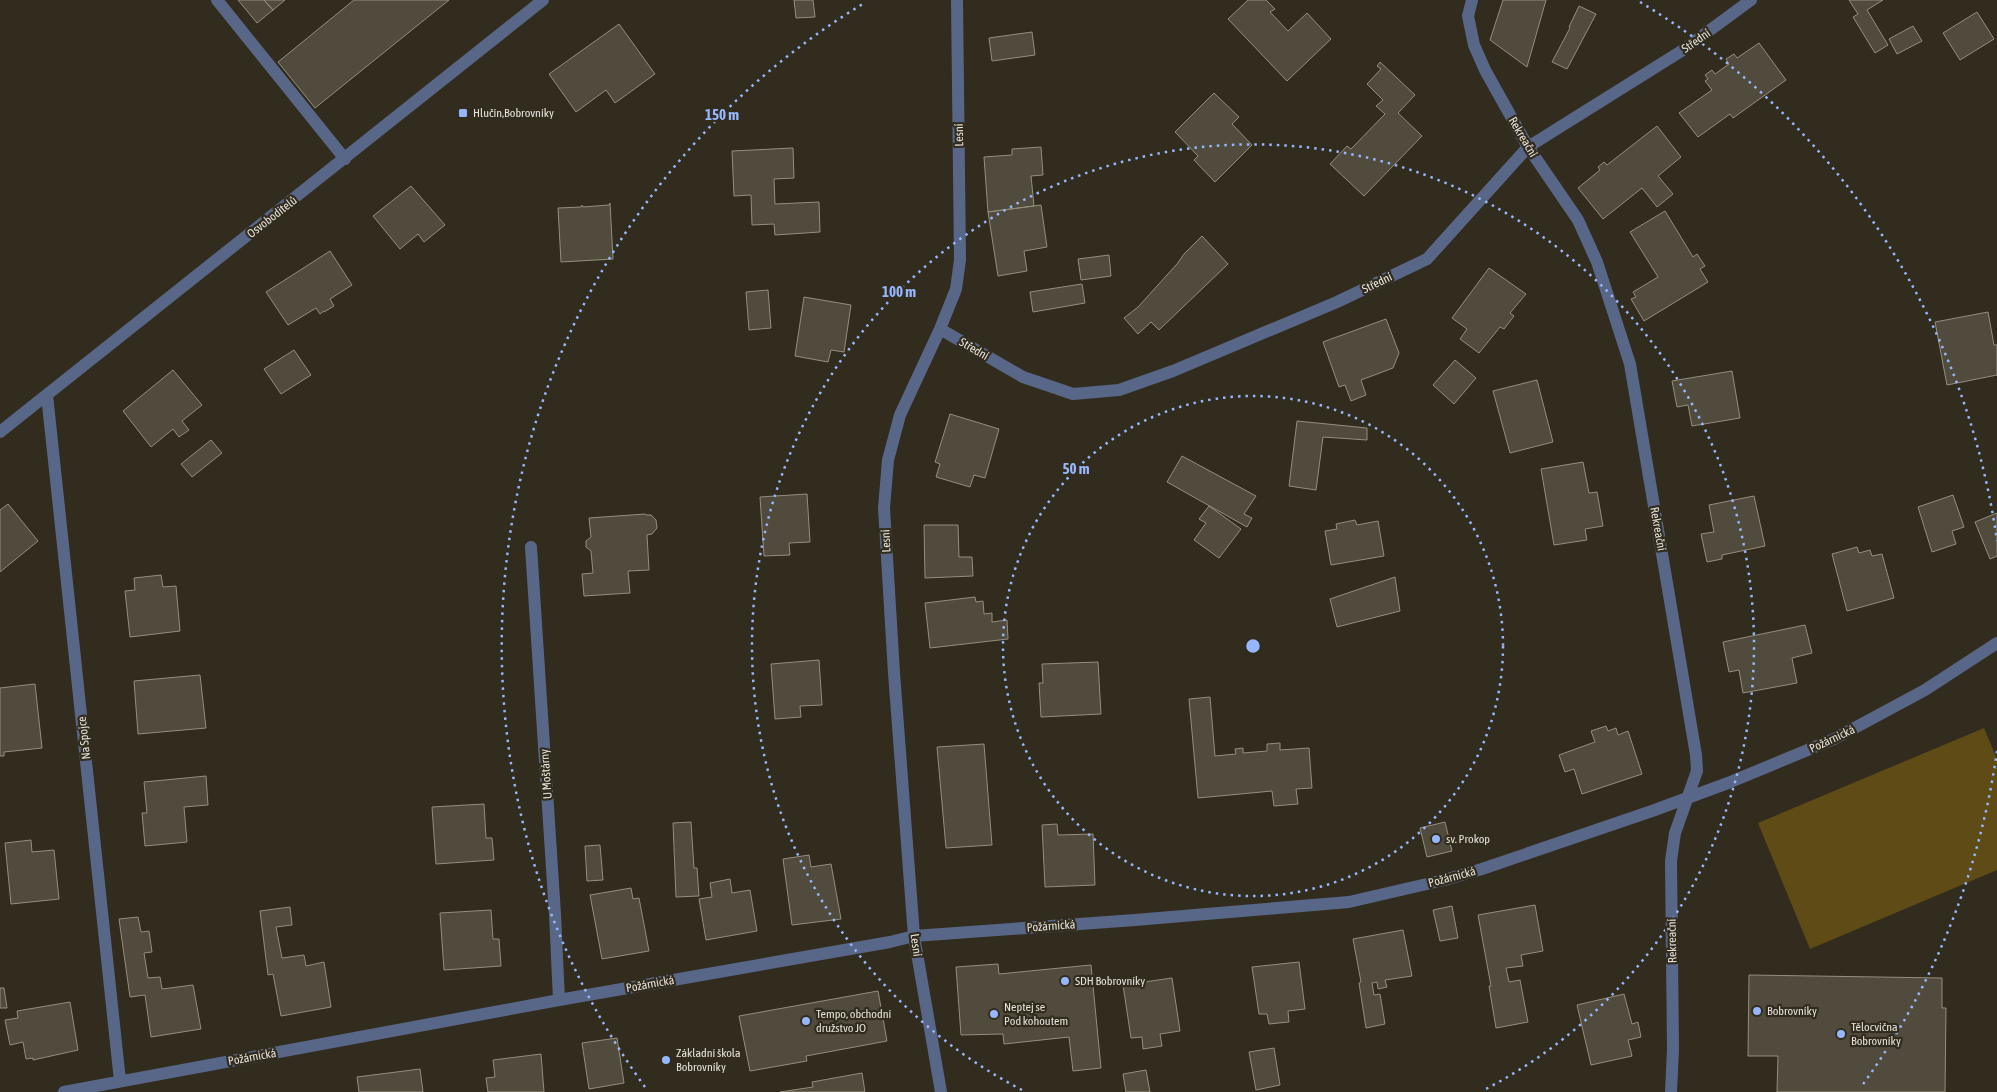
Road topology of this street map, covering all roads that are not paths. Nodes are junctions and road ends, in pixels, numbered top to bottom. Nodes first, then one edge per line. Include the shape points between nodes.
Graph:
1 (217, 0) edge
2 (543, 0) edge
3 (957, 0) edge
4 (1472, 0) edge
5 (1751, 0) edge
6 (1528, 147) junction
7 (345, 159) junction
8 (940, 329) junction
9 (47, 396) junction
10 (0, 432) edge
11 (531, 547) dead end
12 (1997, 643) edge
13 (1686, 798) junction
14 (914, 936) junction
15 (558, 1000) junction
16 (120, 1081) junction
17 (64, 1092) edge
18 (940, 1092) edge
19 (1671, 1092) edge

1 - 7 street
2 - 7 street, Osvoboditelů
3 - 8 street, Lesní via 960,260 956,289
4 - 6 street, Rekreační via 1468,16 1474,45
5 - 6 street, Střední via 1683,50
6 - 8 street, Střední via 1427,259 1328,306 1173,371 1119,390 1073,394 1023,378
6 - 13 street, Rekreační via 1578,220 1597,262 1630,364 1696,755 1697,770
7 - 9 street, Osvoboditelů
8 - 14 street, Lesní via 900,415 888,460 884,508
9 - 10 street, Osvoboditelů
9 - 16 street, Na Spojce
11 - 15 street, U Moštárny
12 - 13 street, Požárnická via 1925,690 1834,739
13 - 14 street, Požárnická via 1482,869 1349,902
13 - 19 street, Rekreační via 1675,833 1671,861
14 - 15 street, Požárnická
14 - 18 street, Lesní
15 - 16 street, Požárnická
16 - 17 street, Požárnická

